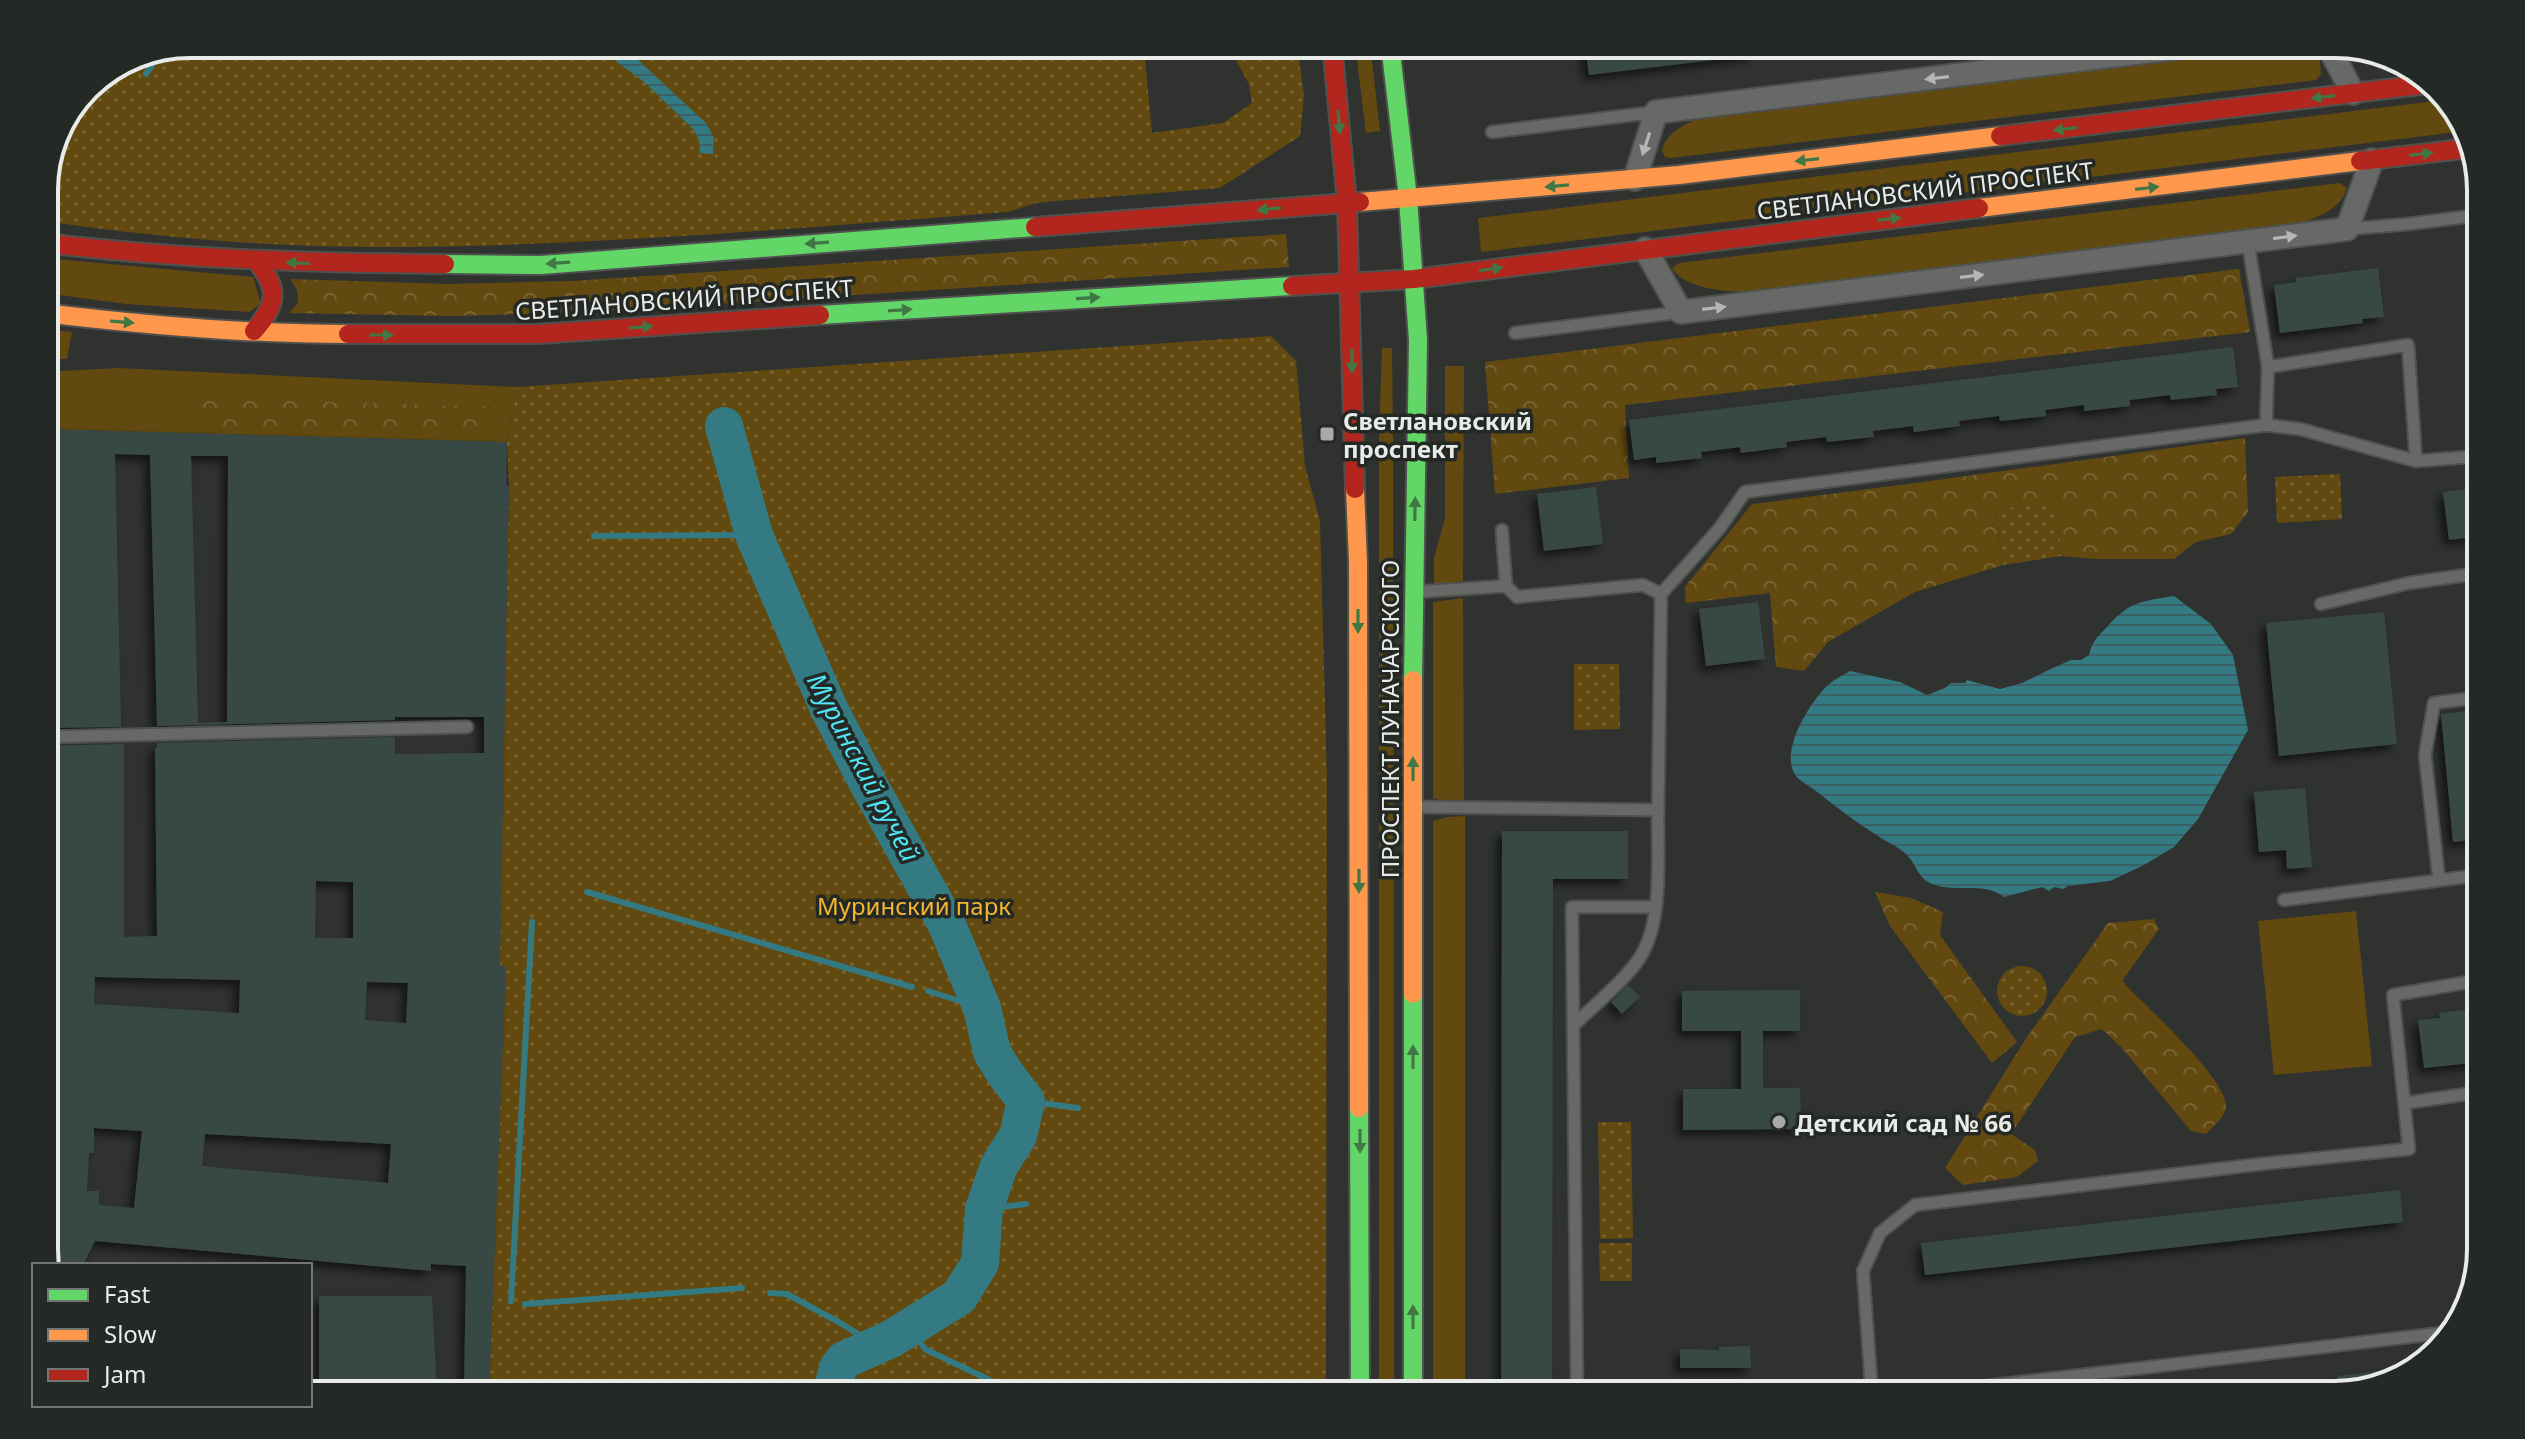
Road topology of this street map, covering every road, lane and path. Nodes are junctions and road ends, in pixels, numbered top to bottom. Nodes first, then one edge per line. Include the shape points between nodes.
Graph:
1 (1333, 58) edge
2 (1392, 58) edge
3 (2095, 58) edge
4 (2334, 58) edge
5 (2416, 85) edge
6 (2353, 93) junction
7 (1656, 112) junction
8 (1492, 132) dead end
9 (2460, 149) edge
10 (2372, 160) junction
11 (1635, 179) junction
12 (1408, 198) junction
13 (1347, 203) junction
14 (2467, 217) edge
15 (2347, 229) junction
16 (2248, 242) junction
17 (58, 245) edge
18 (1645, 249) junction
19 (256, 260) junction
20 (1414, 279) junction
21 (1350, 283) junction
22 (1681, 312) junction
23 (58, 315) edge
24 (254, 331) junction
25 (1515, 333) dead end
26 (2268, 367) junction
27 (2266, 425) junction
28 (2467, 457) edge
29 (2416, 461) junction
30 (1502, 530) dead end
31 (2467, 575) edge
32 (1506, 586) junction
33 (1413, 592) junction
34 (1661, 594) junction
35 (2321, 604) dead end
36 (2467, 699) edge
37 (467, 727) dead end
38 (58, 737) edge
39 (1413, 807) junction
40 (1658, 810) junction
41 (2467, 877) edge
42 (2439, 880) junction
43 (2284, 900) dead end
44 (1656, 907) junction
45 (2467, 982) edge
46 (1574, 1025) junction
47 (2467, 1094) edge
48 (2405, 1103) junction
49 (2436, 1334) edge
50 (1360, 1381) edge
51 (1413, 1381) edge
52 (1577, 1381) edge
53 (1871, 1381) edge
54 (2030, 1381) edge

1 -> 13 main road, ПРОСПЕКТ ЛУНАЧАРСКОГО
2 - 12 main road, ПРОСПЕКТ ЛУНАЧАРСКОГО
3 -> 7 street
4 - 6 street
5 - 6 main road, СВЕТЛАНОВСКИЙ ПРОСПЕКТ
6 -> 11 main road, СВЕТЛАНОВСКИЙ ПРОСПЕКТ
7 - 8 lane
7 -> 11 street
10 -> 9 main road, СВЕТЛАНОВСКИЙ ПРОСПЕКТ
10 - 15 street
18 -> 10 main road, СВЕТЛАНОВСКИЙ ПРОСПЕКТ
11 -> 12 main road, СВЕТЛАНОВСКИЙ ПРОСПЕКТ
12 - 13 main road, СВЕТЛАНОВСКИЙ ПРОСПЕКТ
12 - 20 main road, ПРОСПЕКТ ЛУНАЧАРСКОГО
13 -> 19 main road, СВЕТЛАНОВСКИЙ ПРОСПЕКТ via 541,265
13 - 21 main road, ПРОСПЕКТ ЛУНАЧАРСКОГО
14 - 15 lane
16 -> 15 street
22 -> 16 street
16 - 26 lane
17 - 19 main road, СВЕТЛАНОВСКИЙ ПРОСПЕКТ
20 -> 18 main road, СВЕТЛАНОВСКИЙ ПРОСПЕКТ
18 - 22 street
19 - 24 main road via 269,276 274,296 268,316
20 - 21 main road, СВЕТЛАНОВСКИЙ ПРОСПЕКТ
33 -> 20 main road, ПРОСПЕКТ ЛУНАЧАРСКОГО via 1418,385
24 -> 21 main road, СВЕТЛАНОВСКИЙ ПРОСПЕКТ via 538,334
21 -> 50 main road, ПРОСПЕКТ ЛУНАЧАРСКОГО via 1358,562
22 - 25 lane
23 -> 24 main road, СВЕТЛАНОВСКИЙ ПРОСПЕКТ
26 - 27 lane
26 - 29 lane via 2408,345
27 - 29 lane via 2300,429
27 - 34 lane via 1745,492
28 - 29 lane
30 - 32 lane
31 - 35 lane
32 - 33 lane
32 - 34 lane via 1517,597 1643,585
39 -> 33 main road, ПРОСПЕКТ ЛУНАЧАРСКОГО
34 - 40 lane
36 - 42 lane via 2434,703 2425,755
37 - 38 lane
39 - 40 lane
51 -> 39 main road, ПРОСПЕКТ ЛУНАЧАРСКОГО
40 - 44 lane
41 - 42 lane
42 - 43 lane
44 - 46 lane via 1637,962
44 - 46 lane via 1572,907
45 - 48 lane via 2393,995
46 - 52 lane
47 - 48 lane
48 - 53 lane via 2409,1149 1915,1205 1880,1233 1863,1271
49 - 54 lane

